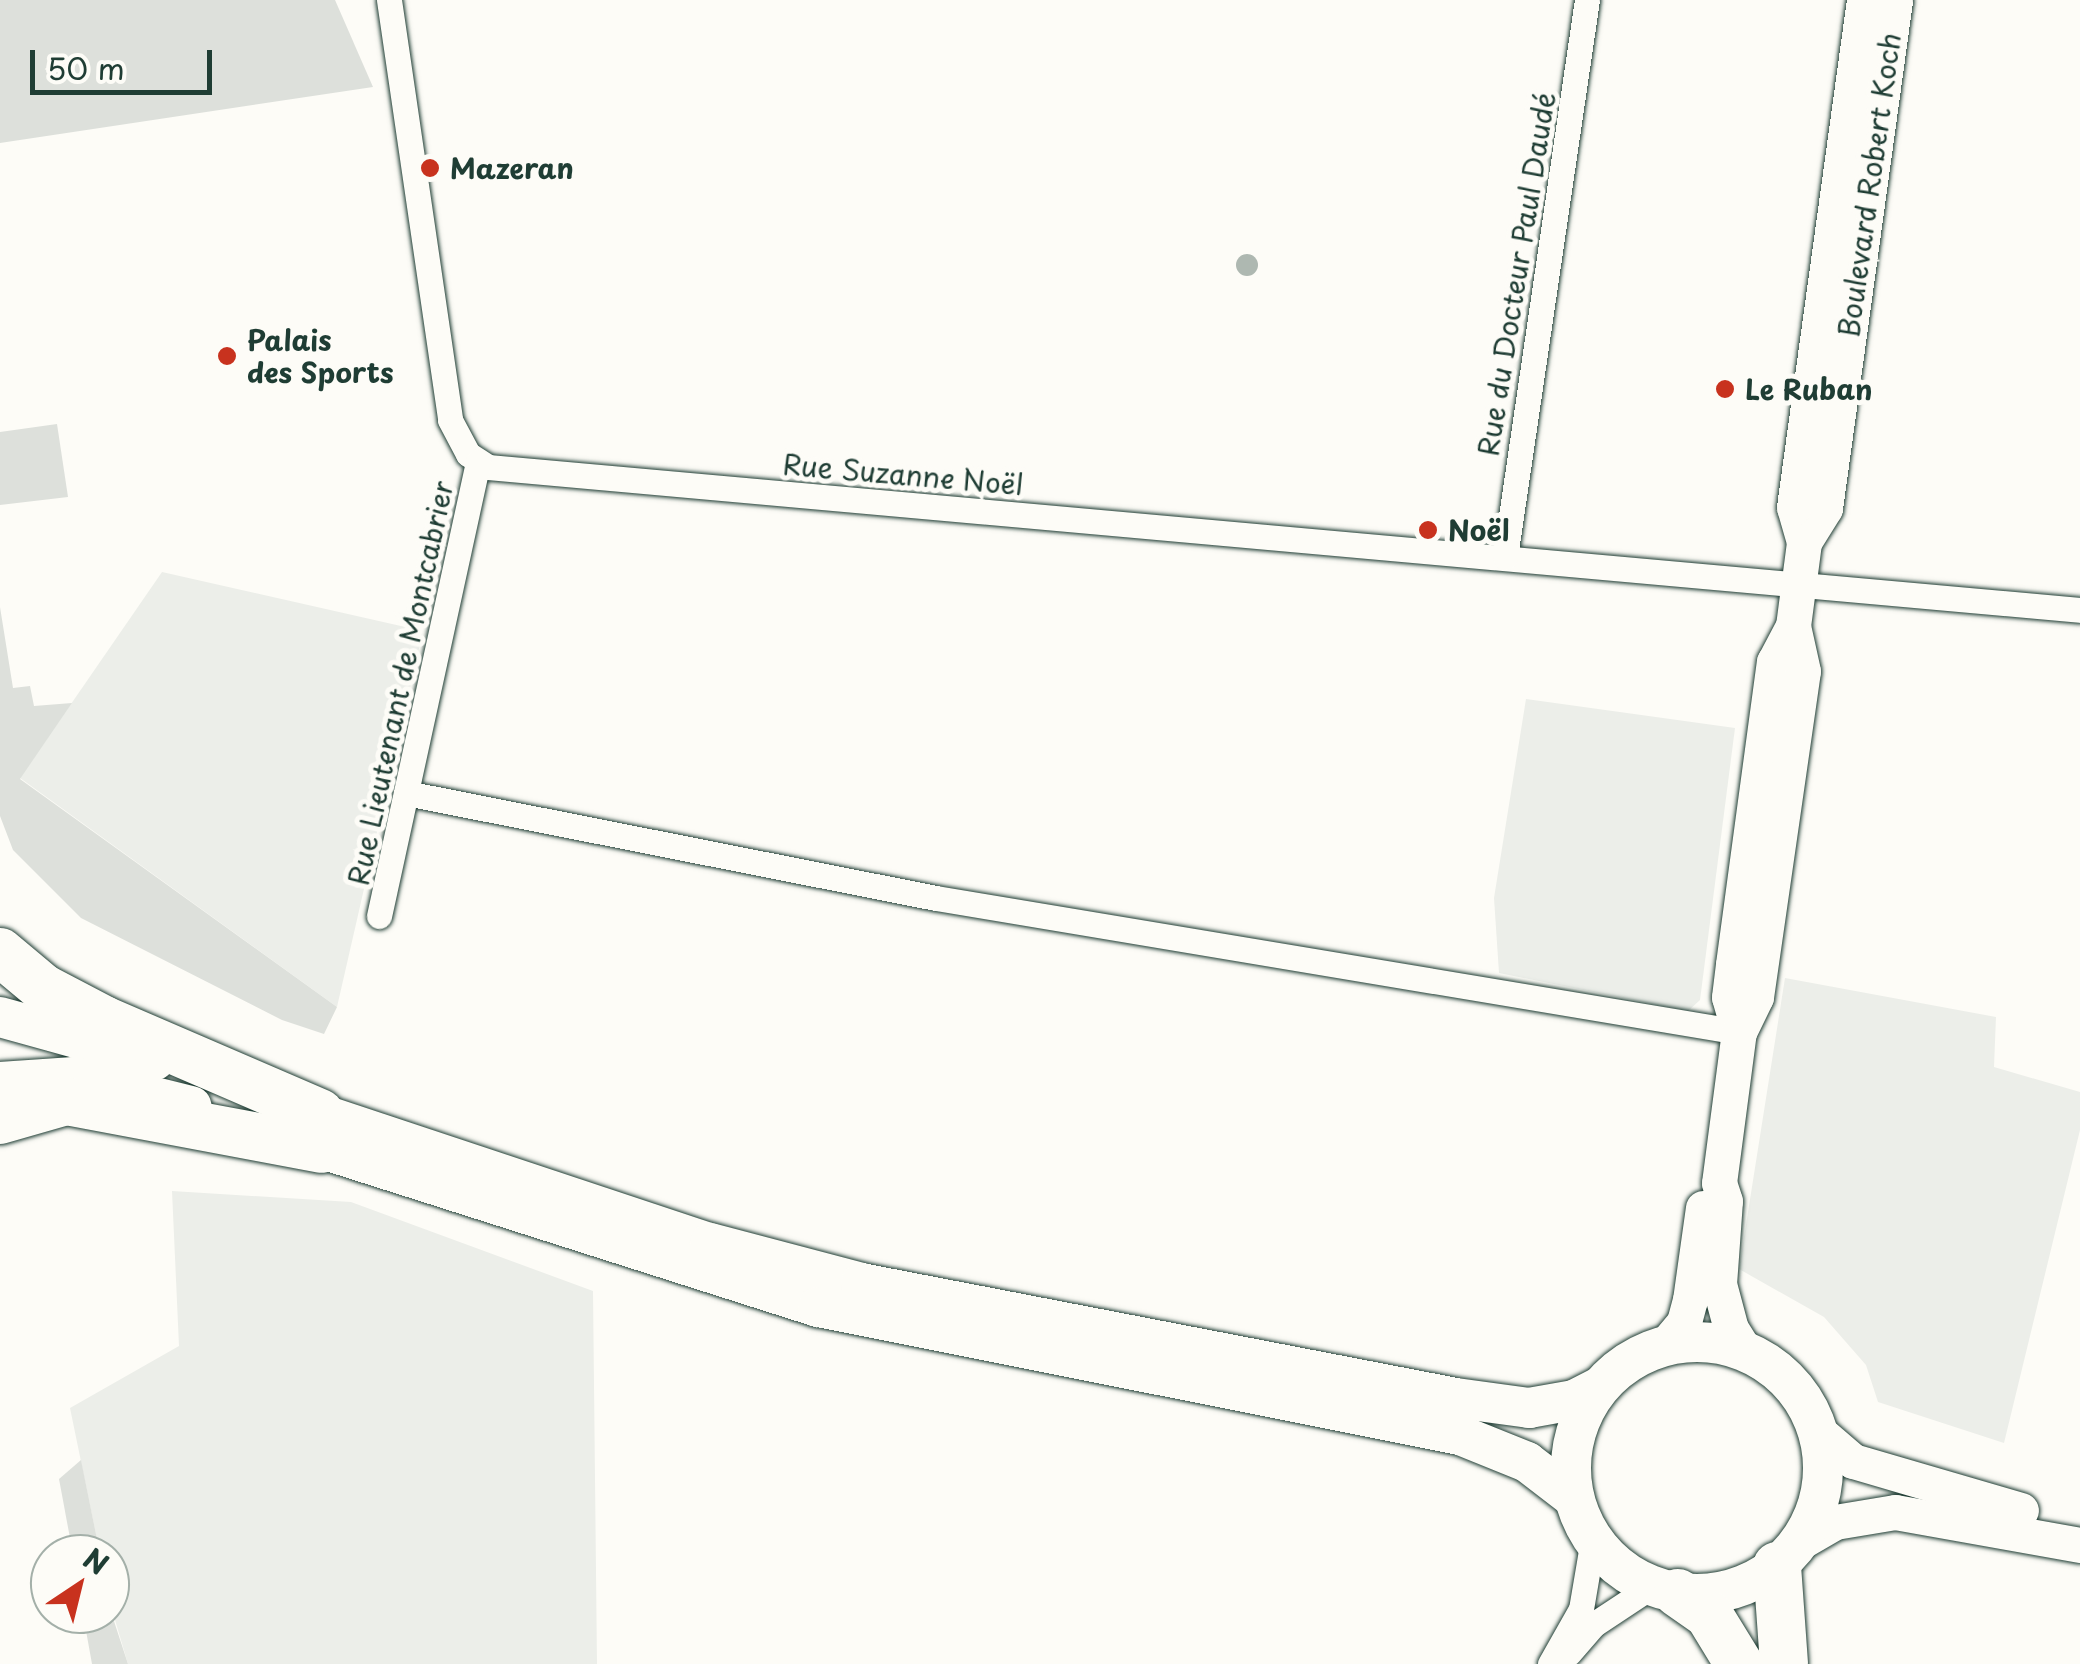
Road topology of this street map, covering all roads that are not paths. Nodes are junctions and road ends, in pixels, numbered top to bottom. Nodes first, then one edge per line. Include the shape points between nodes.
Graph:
1 (389, 0) edge
2 (1588, 0) edge
3 (1864, 0) edge
4 (1895, 0) edge
5 (478, 462) junction
6 (1804, 542) junction
7 (1505, 557) junction
8 (1798, 584) junction
9 (2080, 610) edge
10 (406, 793) junction
11 (379, 916) dead end
12 (0, 952) edge
13 (0, 1018) edge
14 (1739, 1032) junction
15 (0, 1082) edge
16 (0, 1120) edge
17 (321, 1131) junction
18 (1720, 1183) junction
19 (1665, 1346) junction
20 (1746, 1351) junction
21 (1599, 1387) junction
22 (1818, 1430) junction
23 (1574, 1498) junction
24 (2080, 1525) edge
25 (1593, 1539) junction
26 (2080, 1544) edge
27 (1788, 1554) junction
28 (1665, 1590) junction
29 (1550, 1664) edge
30 (1559, 1664) edge
31 (1739, 1664) edge
32 (1784, 1664) edge

1 - 5 street via 450,420
2 - 7 street, Rue du Docteur Paul Daudé
3 - 6 street, Boulevard Robert Koch via 1794,507
4 - 6 street, Boulevard Robert Koch via 1824,508
5 - 7 street, Rue Suzanne Noël
5 - 10 street, Rue Lieutenant de Montcabrier
6 - 8 street, Boulevard Robert Koch
7 - 8 street, Rue Suzanne Noël
8 - 9 street, Rue Suzanne Noël
8 - 14 street, Boulevard Robert Koch via 1793,626 1774,662 1733,964 1729,996
10 - 11 street, Rue Lieutenant de Montcabrier
10 - 14 street via 936,898
12 - 17 highway via 43,988
13 - 17 main road
14 - 18 street, Boulevard Robert Koch
15 - 17 main road via 53,1076 118,1084
16 - 17 highway via 66,1101
17 - 21 main road via 861,1283 1456,1398 1542,1407
17 - 23 main road via 818,1307 1460,1435 1527,1462
18 - 19 street, Boulevard Robert Koch via 1705,1198 1684,1322
18 - 20 street, Boulevard Robert Koch via 1725,1201 1719,1284 1731,1329
19 - 20 main road via 1706,1342
19 - 21 main road via 1628,1361
20 - 22 main road via 1786,1378
21 - 23 main road via 1572,1444
22 - 24 street via 1854,1461
22 - 27 main road via 1820,1496
23 - 25 main road
25 - 28 main road via 1622,1570
25 - 29 street via 1581,1609
26 - 27 street via 1895,1512 1836,1522
27 - 28 main road via 1730,1590
27 - 32 highway
28 - 30 street via 1593,1626
28 - 31 highway via 1708,1615

